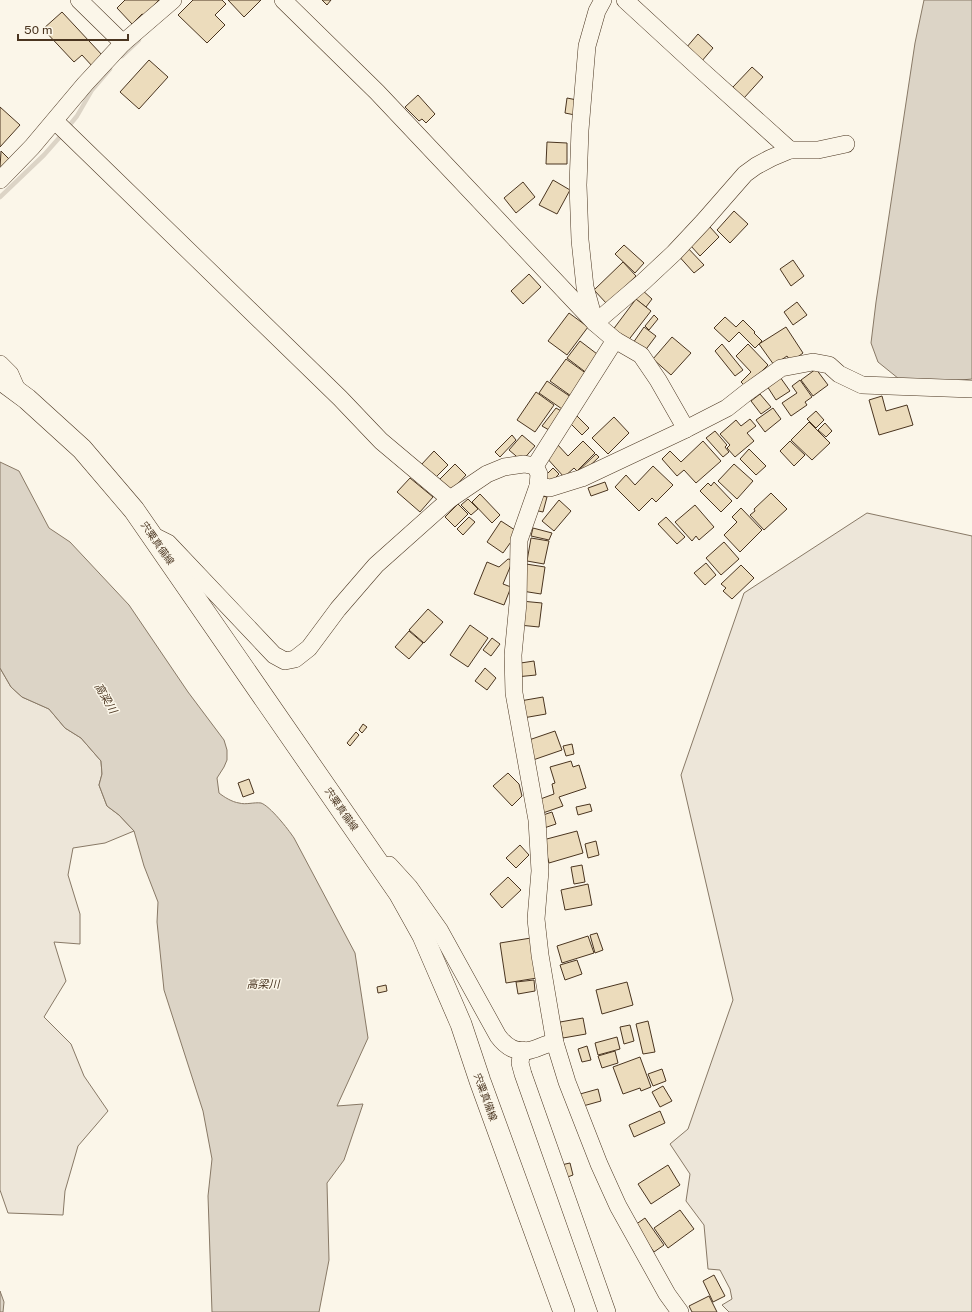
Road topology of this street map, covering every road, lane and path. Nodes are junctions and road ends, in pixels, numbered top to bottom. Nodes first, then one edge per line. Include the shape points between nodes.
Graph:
1 (79, 0) edge
2 (173, 0) edge
3 (283, 0) edge
4 (603, 0) edge
5 (625, 0) edge
6 (123, 43) junction
7 (55, 121) junction
8 (846, 144) dead end
9 (790, 150) junction
10 (0, 180) edge
11 (595, 323) junction
12 (614, 340) junction
13 (0, 364) edge
14 (0, 379) edge
15 (972, 389) edge
16 (18, 392) junction
17 (686, 429) junction
18 (535, 466) junction
19 (538, 486) junction
20 (450, 499) junction
21 (152, 535) junction
22 (374, 855) junction
23 (555, 1043) junction
24 (522, 1050) junction
25 (564, 1312) edge
26 (607, 1312) edge
27 (680, 1312) edge

1 - 6 street
2 - 6 street
3 - 11 street via 377,92
4 - 11 street via 586,46 578,185 585,288
5 - 9 street
6 - 7 street
7 - 10 street
7 - 20 street via 381,441
8 - 9 street via 818,150
9 - 11 street via 745,174 674,253
11 - 12 street
12 - 17 street via 641,355
12 - 18 street
13 - 16 street via 10,374
14 - 16 main road, 宍粟真備線
15 - 17 street via 862,385 839,374 829,365 813,362 781,368 727,408
16 - 21 main road, 宍粟真備線 via 82,449
17 - 19 street via 582,478 550,488
18 - 19 street via 539,474
18 - 20 street via 524,464 504,467 487,474
19 - 23 street via 519,540 513,670 514,693 537,820 540,871 536,919
20 - 21 street via 376,565 309,648 295,659 285,661 274,656 264,646 168,542
21 - 22 main road, 宍粟真備線
22 - 24 street via 391,867 409,887 440,931 504,1044 515,1050
22 - 25 main road, 宍粟真備線 via 423,936 461,1024
23 - 24 street
23 - 27 street via 567,1082 618,1206 667,1294
24 - 26 street via 520,1063 523,1074

